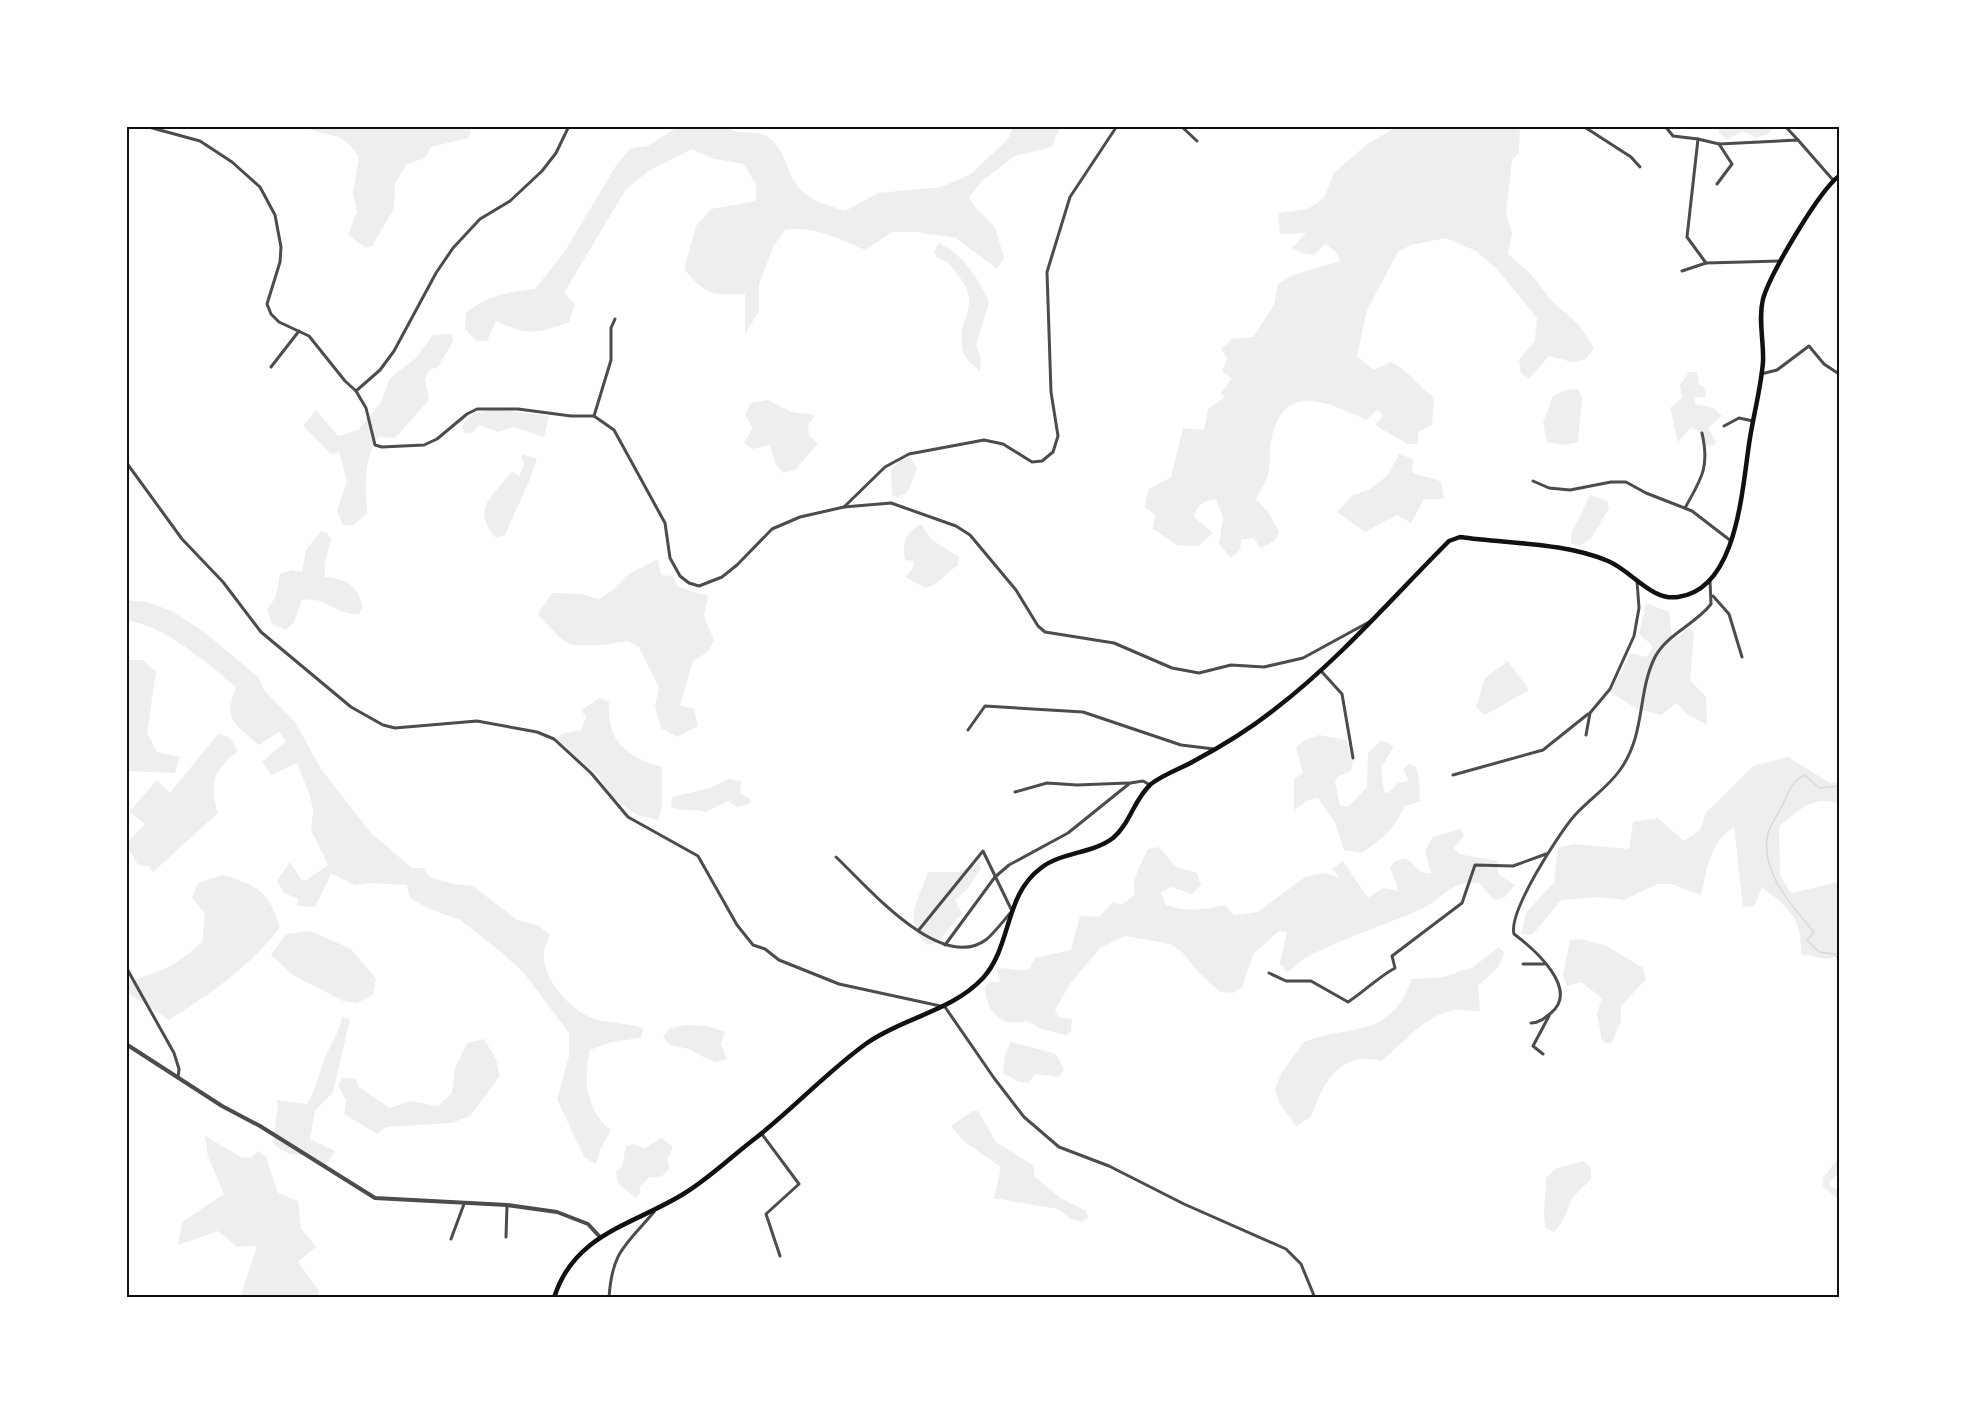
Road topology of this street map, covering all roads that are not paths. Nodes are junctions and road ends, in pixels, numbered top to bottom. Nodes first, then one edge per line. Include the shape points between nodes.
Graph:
1 (145, 126) edge
2 (569, 126) edge
3 (1117, 126) edge
4 (1181, 126) edge
5 (1583, 126) edge
6 (1665, 126) edge
7 (1785, 126) edge
8 (1698, 139) junction
9 (1798, 140) junction
10 (1197, 141) dead end
11 (1719, 144) junction
12 (1640, 167) dead end
13 (1839, 176) edge
14 (1833, 180) junction
15 (1717, 184) dead end
16 (1782, 260) junction
17 (1706, 263) junction
18 (1682, 271) dead end
19 (615, 319) dead end
20 (299, 331) junction
21 (271, 367) dead end
22 (1761, 374) junction
23 (1839, 374) edge
24 (356, 391) junction
25 (594, 416) junction
26 (1753, 421) junction
27 (1724, 426) dead end
28 (1702, 434) dead end
29 (126, 462) edge
30 (1533, 481) dead end
31 (844, 507) junction
32 (1685, 508) junction
33 (1731, 542) junction
34 (1638, 579) junction
35 (1710, 581) junction
36 (1713, 596) junction
37 (1370, 621) junction
38 (1742, 657) dead end
39 (1322, 672) junction
40 (1590, 713) junction
41 (968, 730) dead end
42 (1586, 735) dead end
43 (1216, 749) junction
44 (1353, 758) dead end
45 (1453, 775) dead end
46 (1130, 783) junction
47 (1150, 785) junction
48 (1015, 792) dead end
49 (1548, 853) junction
50 (836, 857) dead end
51 (996, 877) junction
52 (1012, 911) junction
53 (918, 931) junction
54 (944, 945) junction
55 (1522, 964) dead end
56 (1544, 964) junction
57 (126, 968) edge
58 (1269, 973) dead end
59 (945, 1007) junction
60 (1550, 1014) junction
61 (1531, 1023) dead end
62 (126, 1044) edge
63 (1543, 1054) dead end
64 (178, 1078) junction
65 (761, 1133) junction
66 (464, 1204) junction
67 (507, 1206) junction
68 (654, 1212) junction
69 (506, 1237) dead end
70 (600, 1237) junction
71 (452, 1239) dead end
72 (780, 1256) dead end
73 (554, 1298) edge
74 (609, 1298) edge
75 (1315, 1298) edge

1 - 20 street via 200,141 260,187 274,215 281,247 267,304 270,314 279,322
2 - 24 street via 542,171 510,201 480,219 453,248 394,351
3 - 31 street via 1068,203 1047,273 1052,392 1058,436 1053,452 1042,461 1032,462 1003,444 984,440 909,454 885,467
4 - 10 street
5 - 12 street
6 - 8 street via 1673,136
7 - 9 street
8 - 11 street
8 - 17 street via 1687,237
9 - 11 street
9 - 14 street
11 - 15 street via 1732,164
13 - 14 main road
14 - 16 main road
16 - 17 street
16 - 22 main road via 1761,307
17 - 18 street
19 - 25 street via 610,360
20 - 21 street
20 - 24 street via 309,336
22 - 23 street via 1777,370 1809,346
22 - 26 main road
24 - 25 street via 366,408 372,440 382,447 424,445 477,409
25 - 31 street via 614,430 665,523 670,558 689,583 699,586 722,577 761,539 786,523 813,512
26 - 27 street via 1739,418
26 - 33 main road
28 - 32 street via 1707,457
29 - 59 street via 182,539 223,582 261,632 351,707 395,728 477,722 537,732 554,739 591,773 628,817 698,856 737,925 753,945 839,984
30 - 32 street via 1549,488 1570,490 1626,482
31 - 37 street via 891,503 956,526 976,540 1045,632 1114,643 1183,671 1231,665 1264,667 1303,658
32 - 33 street
33 - 35 main road
34 - 35 main road via 1665,597 1688,595
34 - 37 main road via 1588,554 1455,538
34 - 40 street via 1639,608 1634,636 1610,689
35 - 36 street
36 - 38 street via 1729,614
36 - 49 street via 1707,609 1657,654 1637,739 1622,767 1577,812
37 - 39 main road
39 - 43 main road
39 - 44 street via 1342,694
40 - 42 street
40 - 45 street via 1543,750
41 - 43 street via 985,706 1008,705 1083,712 1181,745
43 - 47 main road
46 - 47 street via 1143,781
46 - 48 street via 1047,783
46 - 51 street via 1068,833 1009,865
47 - 52 main road via 1119,832 1102,844 1041,867 1020,890
49 - 56 street via 1512,928
49 - 58 street via 1513,866 1475,865 1462,903 1392,956 1395,968 1376,978 1370,988 1348,1002 1311,981 1286,981
50 - 53 street
51 - 52 street
51 - 53 street via 983,851
51 - 54 street
52 - 54 street via 986,940 969,946
52 - 59 main road via 994,963 982,980
53 - 54 street
55 - 56 street
56 - 60 street via 1556,977 1562,998
57 - 64 street via 174,1053
59 - 65 main road via 869,1041
59 - 75 street via 1024,1117 1059,1147 1286,1249 1301,1264
60 - 61 street
60 - 63 street via 1533,1046
62 - 64 street
64 - 66 street via 375,1198
65 - 68 main road via 697,1185
65 - 72 street via 799,1184 766,1214
66 - 67 street
66 - 71 street
67 - 69 street
67 - 70 street via 573,1216
68 - 70 main road
68 - 74 street via 614,1260
70 - 73 main road via 573,1258

